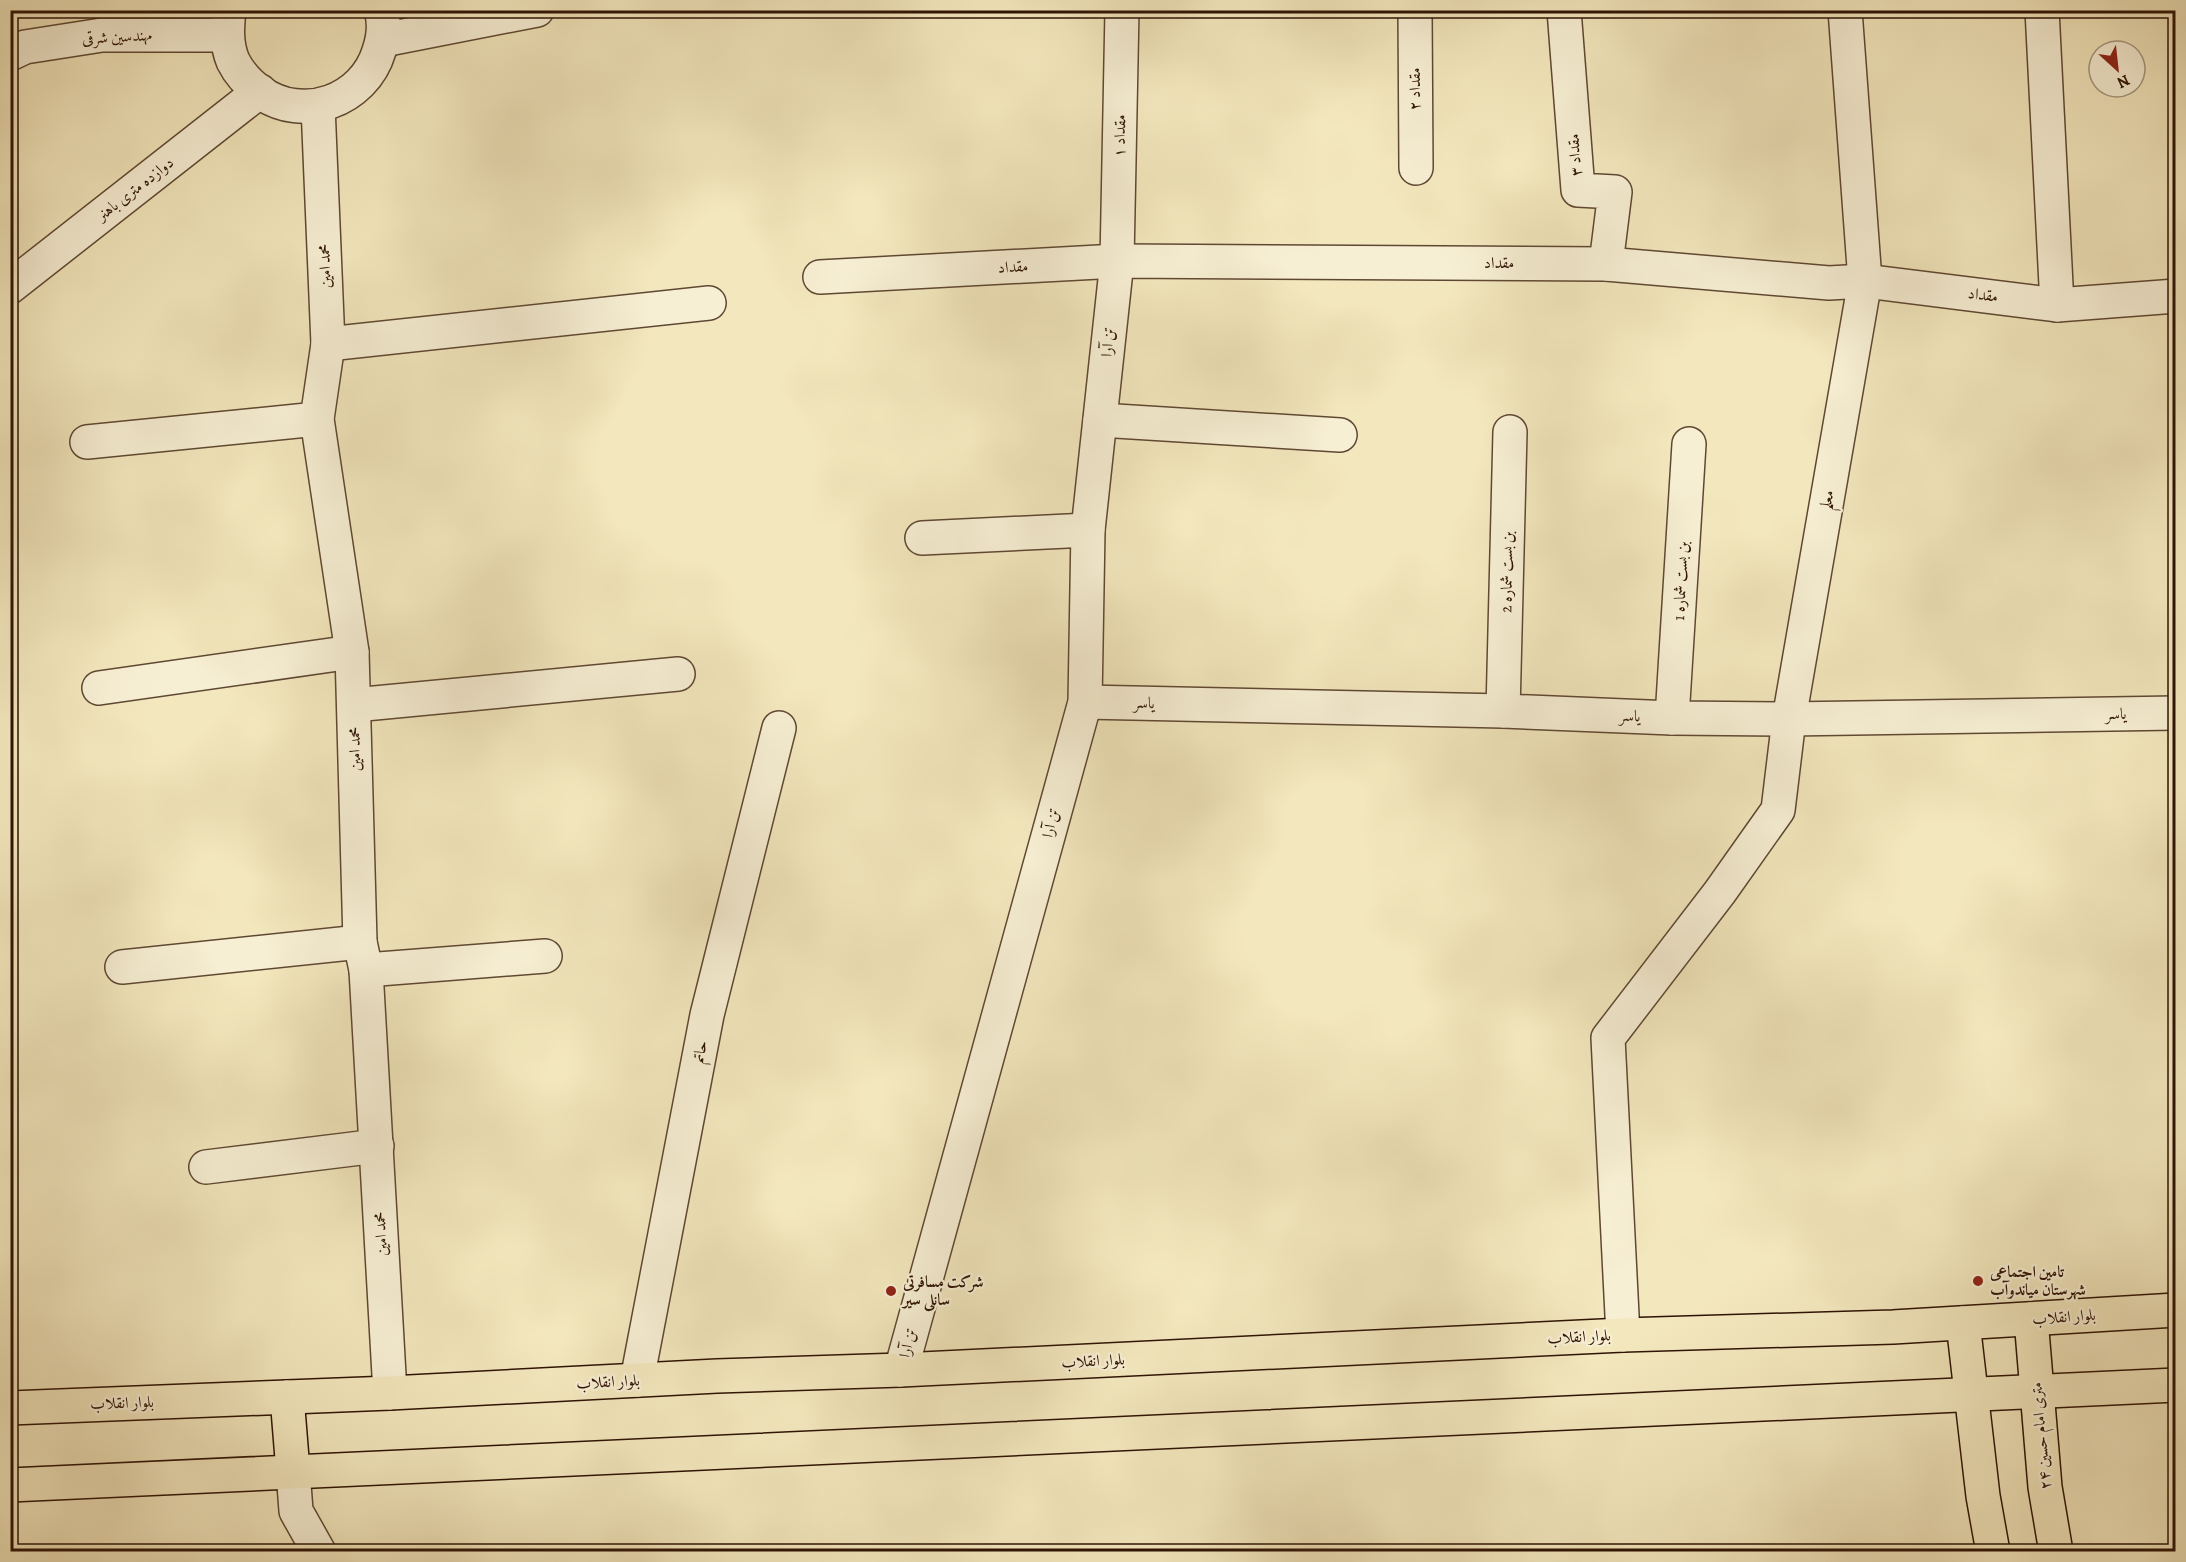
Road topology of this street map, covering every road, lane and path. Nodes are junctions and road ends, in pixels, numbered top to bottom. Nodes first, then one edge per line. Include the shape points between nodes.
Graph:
1 (537, 10) edge
2 (1122, 10) edge
3 (1415, 10) edge
4 (1564, 10) edge
5 (1845, 10) edge
6 (2043, 10) edge
7 (228, 23) edge
8 (382, 25) edge
9 (10, 54) edge
10 (260, 91) junction
11 (318, 106) junction
12 (1416, 168) dead end
13 (1117, 261) junction
14 (1606, 264) junction
15 (820, 277) dead end
16 (1865, 281) junction
17 (10, 287) edge
18 (2175, 297) edge
19 (709, 303) dead end
20 (2057, 305) junction
21 (328, 344) junction
22 (317, 419) junction
23 (1100, 420) junction
24 (1510, 432) dead end
25 (1340, 435) dead end
26 (87, 442) dead end
27 (1689, 444) dead end
28 (1088, 530) junction
29 (922, 538) dead end
30 (352, 652) junction
31 (678, 674) dead end
32 (99, 688) dead end
33 (1085, 702) junction
34 (354, 705) junction
35 (1503, 711) junction
36 (2175, 714) edge
37 (1672, 718) junction
38 (1789, 719) junction
39 (779, 728) dead end
40 (363, 956) junction
41 (545, 956) dead end
42 (122, 967) dead end
43 (377, 1146) junction
44 (206, 1167) dead end
45 (2175, 1310) edge
46 (2031, 1319) junction
47 (1963, 1323) junction
48 (1623, 1335) junction
49 (901, 1370) junction
50 (637, 1380) junction
51 (2175, 1385) edge
52 (2037, 1392) junction
53 (390, 1394) junction
54 (1971, 1395) junction
55 (287, 1397) junction
56 (10, 1408) edge
57 (293, 1471) junction
58 (10, 1485) edge
59 (319, 1551) edge
60 (1993, 1551) edge
61 (2056, 1551) edge

1 - 8 street
2 - 13 street, مقداد ۱
3 - 12 street, مقداد ۲
4 - 14 street, مقداد ۳ via 1578,190 1616,192
5 - 16 street, معلم
6 - 20 street
7 - 9 street, مهندسین شرقی via 102,35 25,47
7 - 10 street via 234,61 248,84
8 - 11 street via 376,63 361,84 342,98
10 - 11 street via 270,99 294,106
10 - 17 street, دوازده متری باهنر
11 - 21 street, محمد امین
13 - 14 street, مقداد
13 - 15 street, مقداد
13 - 23 street, تن آرا
14 - 16 street, مقداد via 1828,283
16 - 20 street, مقداد
16 - 38 street, معلم
18 - 20 street, مقداد
19 - 21 street
21 - 22 street, محمد امین
22 - 26 street
22 - 30 street, محمد امین
23 - 25 street
23 - 28 street, تن آرا
24 - 35 street, بن بست شماره 2
27 - 37 street, بن بست شماره 1
28 - 29 street
28 - 33 street, تن آرا
30 - 32 street
30 - 34 street, محمد امین
31 - 34 street
33 - 35 street, یاسر
33 - 49 street, تن آرا
34 - 40 street, محمد امین
35 - 37 street, یاسر
36 - 38 street, یاسر
37 - 38 street, یاسر
38 - 48 street, معلم via 1778,810 1608,1038
39 - 50 street, حاتم via 707,1015
40 - 41 street
40 - 42 street
40 - 43 street, محمد امین
43 - 44 street
43 - 53 street, محمد امین
45 - 46 main road, بلوار انقلاب
46 - 47 main road, بلوار انقلاب
46 - 52 main road, ۲۴ متری امام حسین
47 - 48 main road, بلوار انقلاب
47 - 54 main road
48 - 49 main road, بلوار انقلاب
49 - 50 main road, بلوار انقلاب
50 - 53 main road, بلوار انقلاب
51 - 52 main road
52 - 54 main road
52 - 61 main road, ۲۴ متری امام حسین via 2045,1486
53 - 55 main road, بلوار انقلاب
54 - 57 main road
54 - 60 main road
55 - 56 main road, بلوار انقلاب
55 - 57 main road
57 - 58 main road
57 - 59 street via 296,1511

